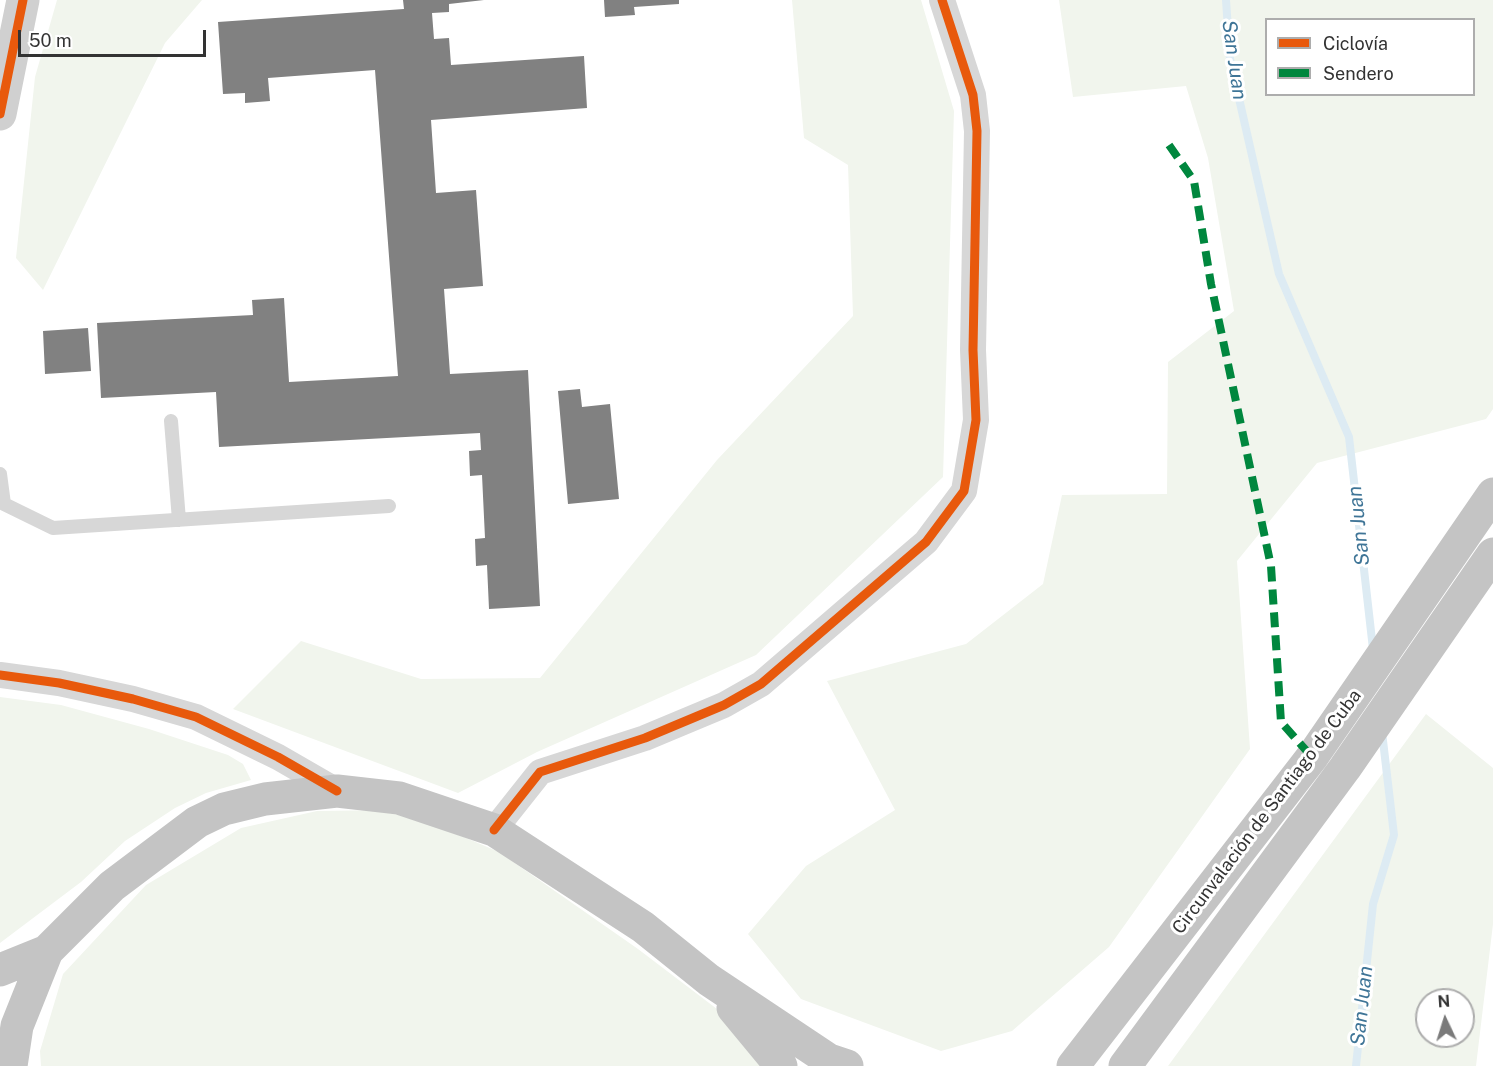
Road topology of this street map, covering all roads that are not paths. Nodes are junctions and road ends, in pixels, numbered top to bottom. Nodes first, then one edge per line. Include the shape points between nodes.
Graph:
1 (23, 0) edge
2 (942, 0) edge
3 (0, 114) edge
4 (171, 421) dead end
5 (0, 474) edge
6 (1493, 494) edge
7 (389, 506) dead end
8 (179, 520) junction
9 (1493, 554) edge
10 (0, 675) edge
11 (337, 791) junction
12 (494, 830) junction
13 (47, 951) junction
14 (0, 970) edge
15 (709, 980) junction
16 (838, 1064) edge
17 (11, 1066) edge
18 (782, 1066) edge
19 (1072, 1066) edge
20 (1125, 1066) edge

1 - 3 street
2 - 12 street via 973,95 976,132 976,420 964,491 926,542 762,684 724,705 645,738 540,772
4 - 8 lane
5 - 8 lane via 4,504 53,528
6 - 19 highway, Circunvalación de Santiago de Cuba via 1312,757
7 - 8 lane
9 - 20 highway, Circunvalación de Santiago de Cuba via 1345,768
10 - 11 street via 112,694 196,717 279,757
11 - 12 highway via 399,798
11 - 13 highway via 265,799 224,809 197,822 112,886
12 - 15 highway via 643,927
13 - 14 highway
13 - 17 highway via 17,1026
15 - 16 highway
15 - 18 highway

